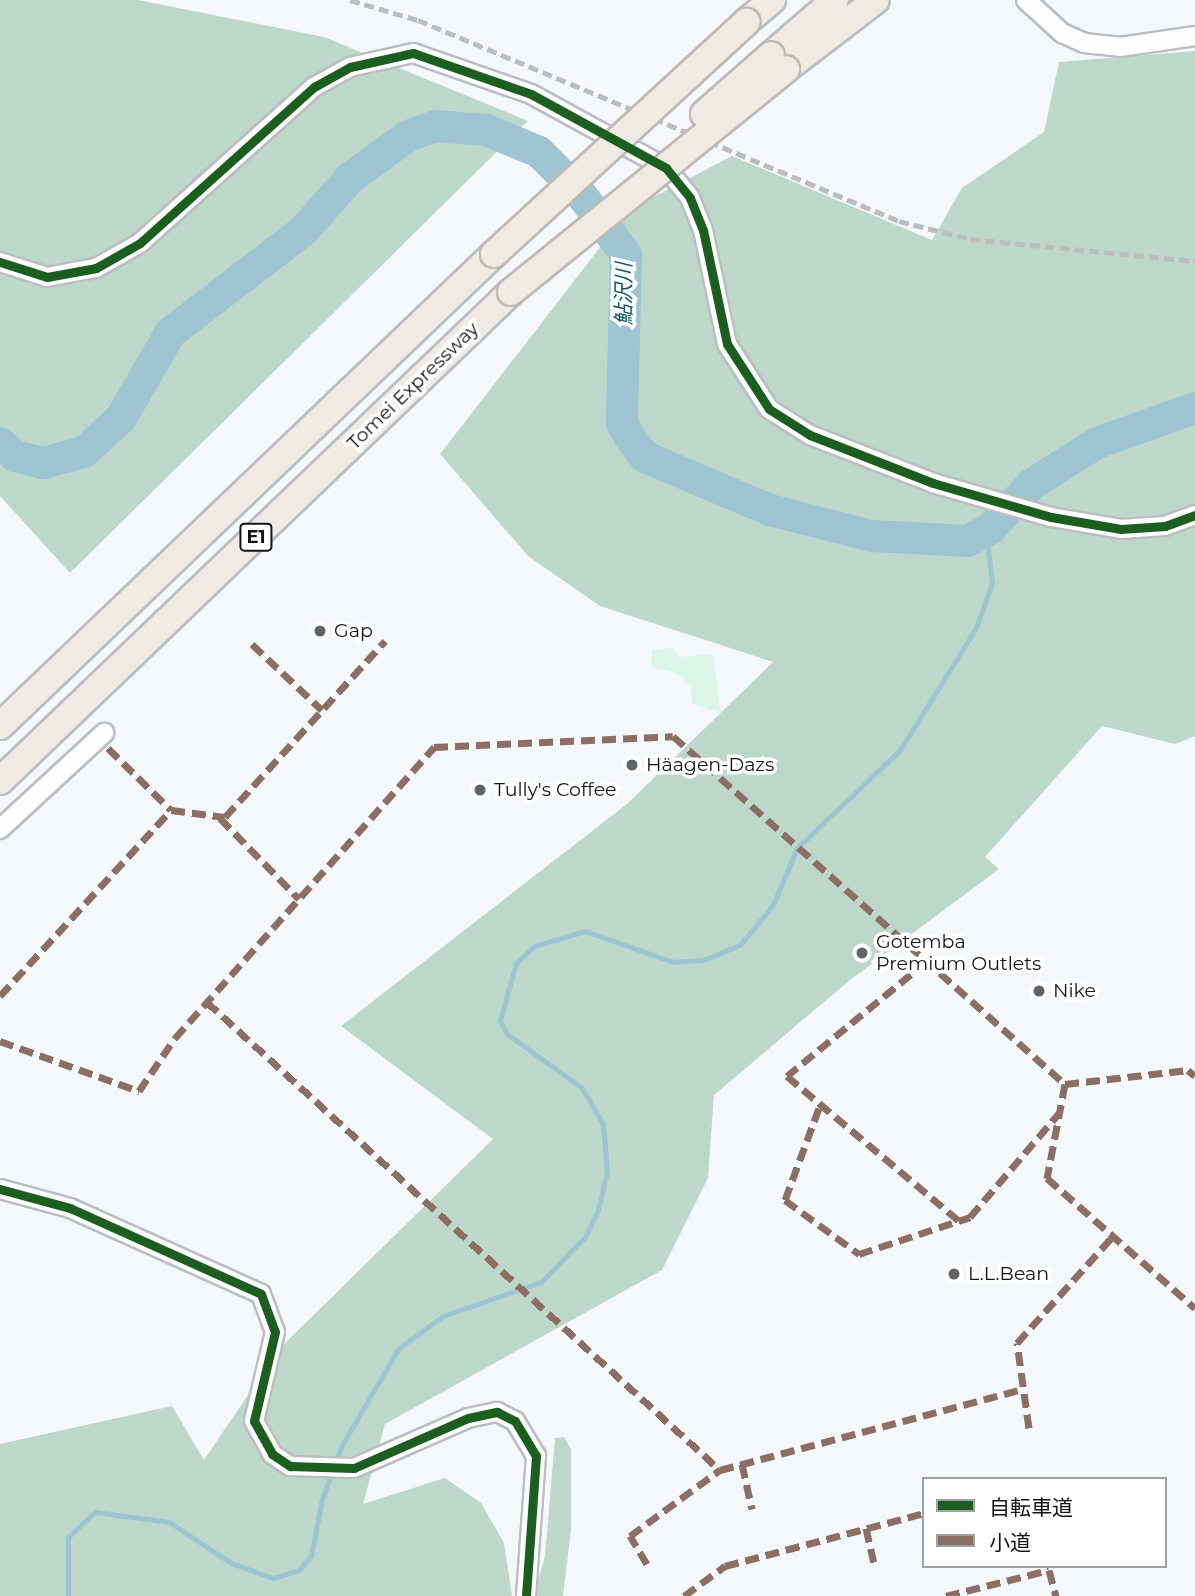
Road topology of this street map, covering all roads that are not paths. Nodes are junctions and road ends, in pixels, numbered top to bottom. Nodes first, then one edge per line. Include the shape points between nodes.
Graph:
1 (772, 0) edge
2 (835, 0) edge
3 (876, 0) edge
4 (1026, 0) edge
5 (1195, 36) edge
6 (778, 62) junction
7 (0, 262) edge
8 (1195, 515) edge
9 (0, 726) edge
10 (104, 733) dead end
11 (0, 781) edge
12 (0, 829) edge
13 (0, 1189) edge
14 (526, 1596) edge

1 - 9 highway, Tomei Expressway / E1, bridge via 494,254
2 - 6 highway, Tomei Expressway / E1
3 - 6 highway
4 - 5 street via 1062,33 1084,43 1120,47
6 - 11 highway, Tomei Expressway / E1, bridge via 511,292
7 - 8 street via 47,277 96,268 140,243 314,87 350,68 413,53 531,94 666,168 690,198 703,230 727,344 769,409 810,435 933,482 1051,517 1121,529 1165,526
10 - 12 street
13 - 14 street via 70,1208 261,1294 275,1332 257,1401 259,1435 291,1461 381,1458 497,1412 525,1429 536,1456

